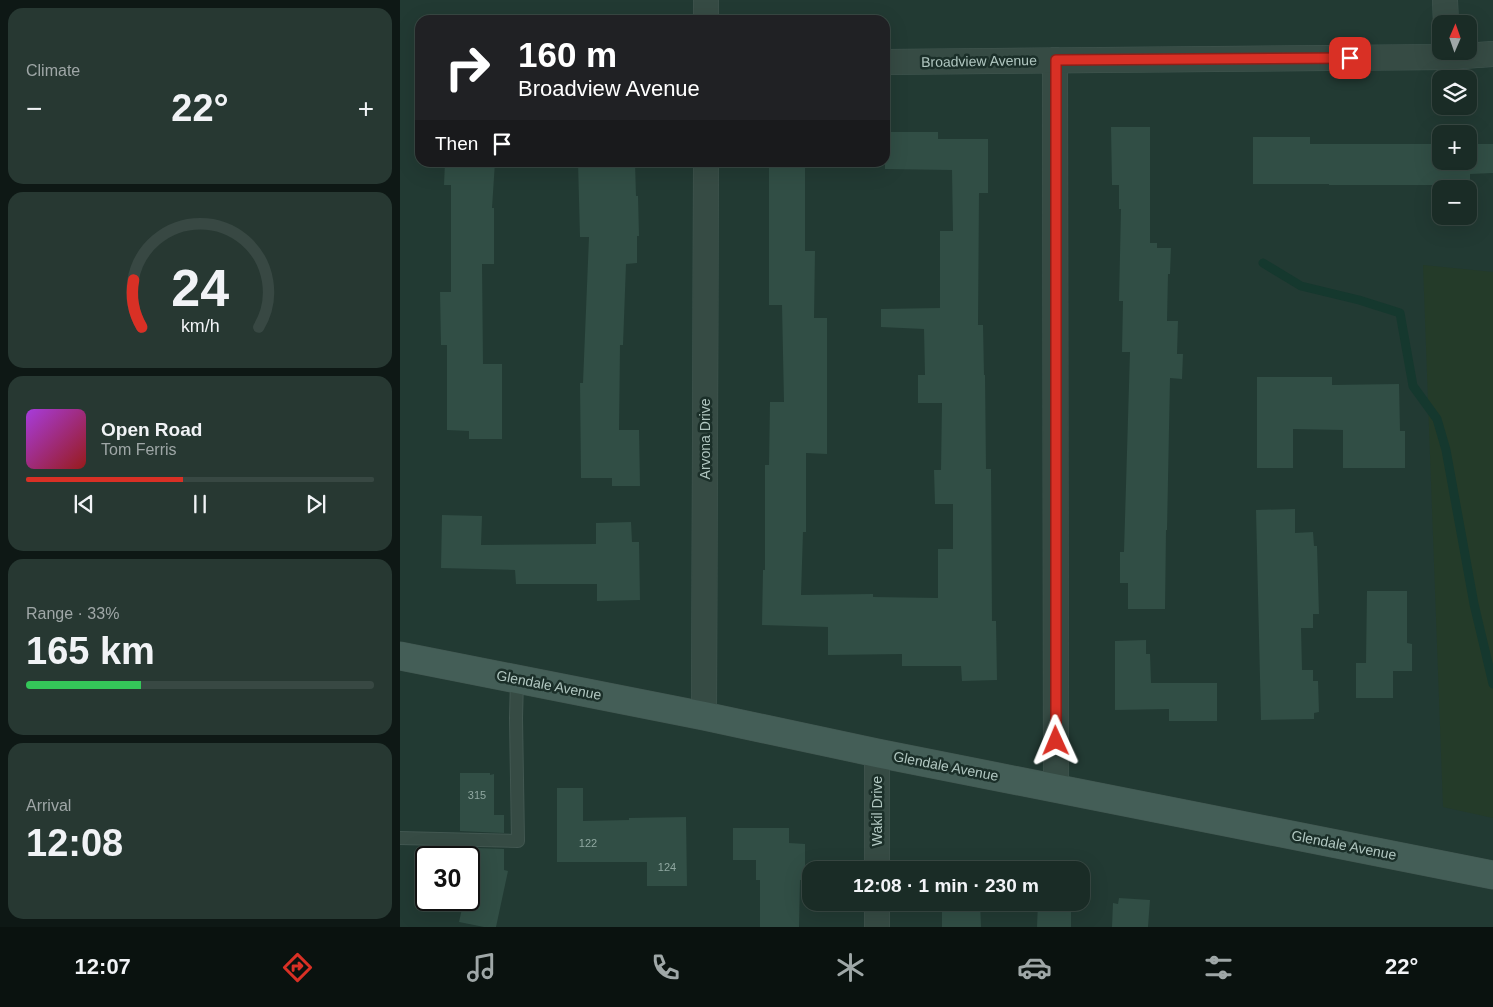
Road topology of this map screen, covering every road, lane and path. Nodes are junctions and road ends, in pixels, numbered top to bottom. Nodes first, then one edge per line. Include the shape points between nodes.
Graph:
1 (706, 0) edge
2 (1445, 0) edge
3 (706, 15) edge
4 (1446, 15) edge
5 (1432, 54) edge
6 (1478, 54) edge
7 (1493, 54) edge
8 (1056, 60) junction
9 (890, 62) edge
10 (706, 167) edge
11 (400, 656) edge
12 (517, 679) junction
13 (704, 716) junction
14 (877, 753) junction
15 (1056, 788) junction
16 (400, 838) edge
17 (878, 861) edge
18 (1493, 874) edge
19 (878, 911) edge
20 (878, 927) edge

1 - 3 street
2 - 4 street
5 - 8 street, Broadview Avenue
6 - 7 street, Broadview Avenue
8 - 9 street, Broadview Avenue
8 - 15 street
10 - 13 street, Arvona Drive
11 - 12 main road, Glendale Avenue
12 - 13 main road, Glendale Avenue
12 - 16 lane via 518,841
13 - 14 main road, Glendale Avenue
14 - 15 main road, Glendale Avenue
14 - 17 street, Wakil Drive
15 - 18 main road, Glendale Avenue
19 - 20 street

